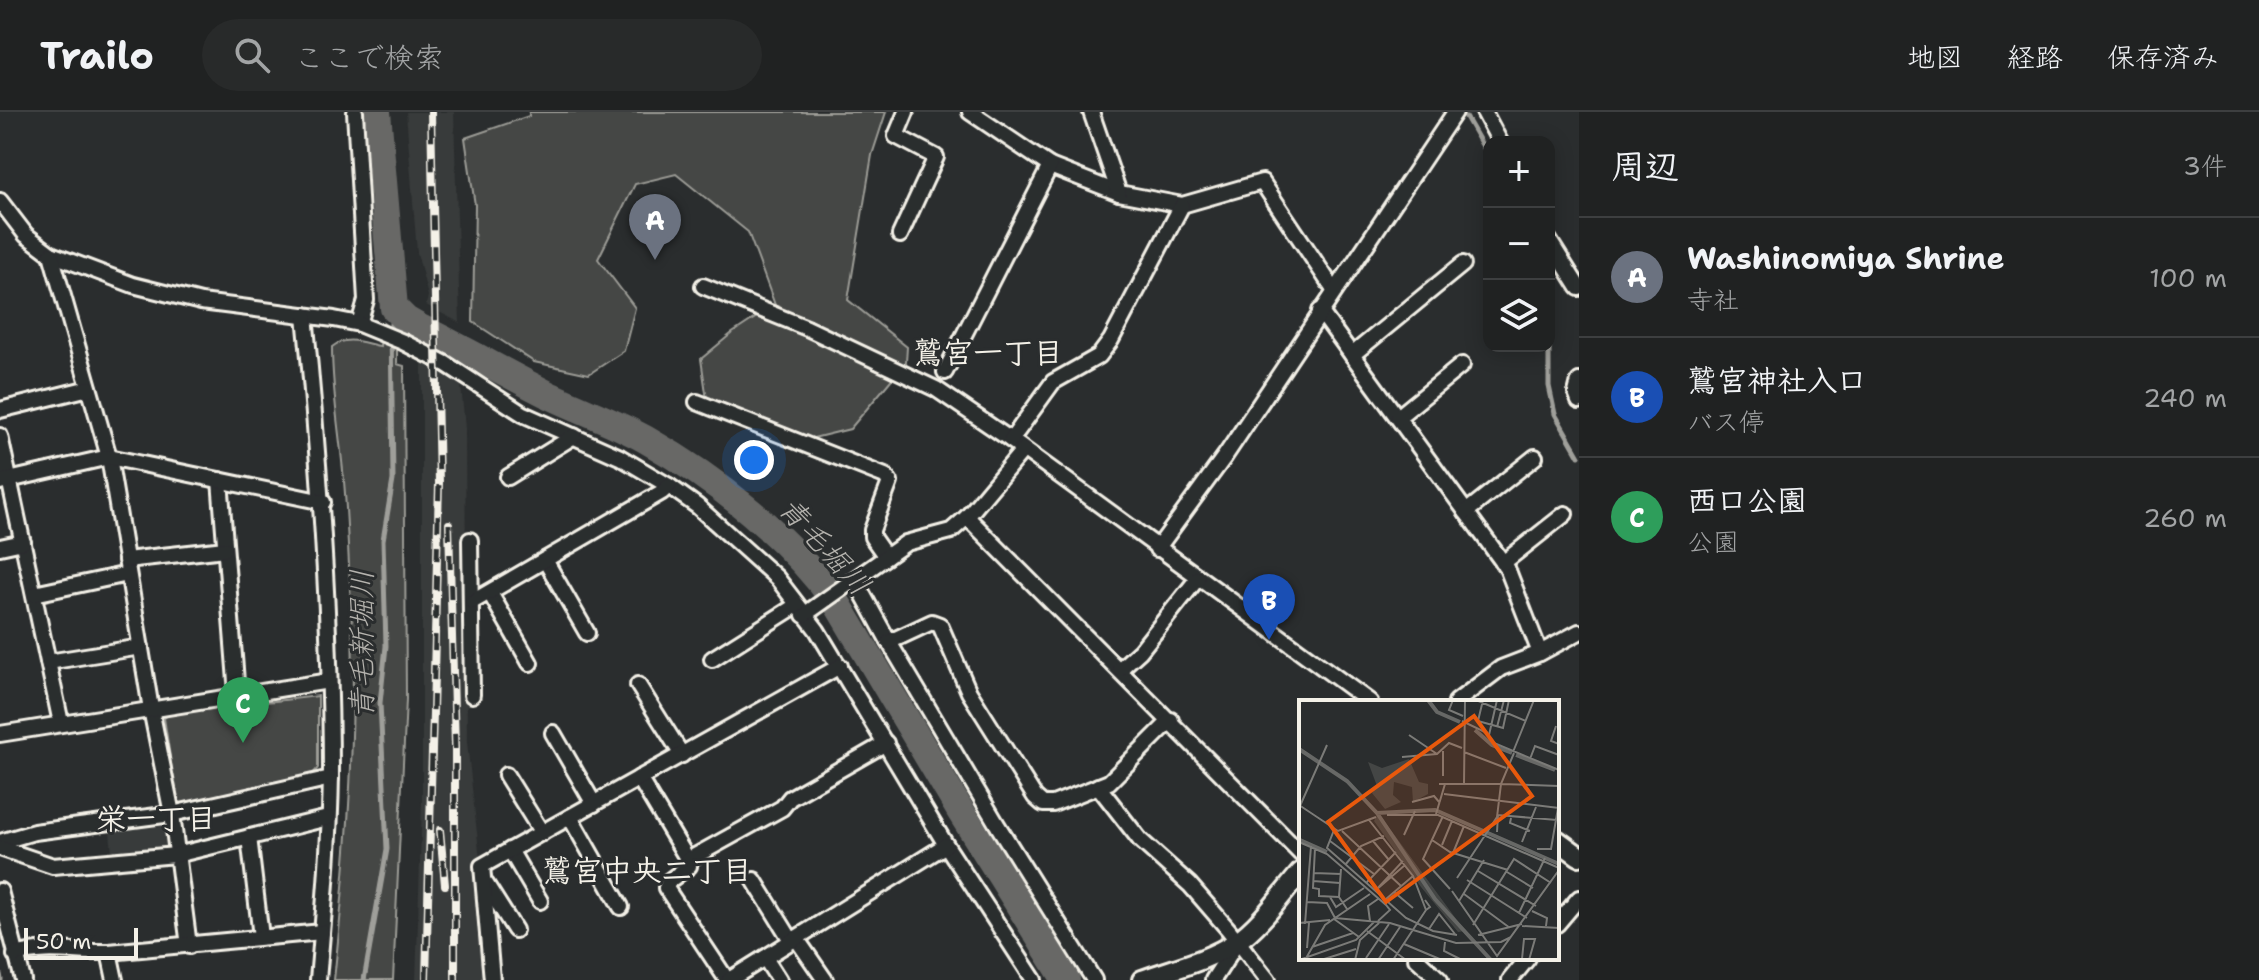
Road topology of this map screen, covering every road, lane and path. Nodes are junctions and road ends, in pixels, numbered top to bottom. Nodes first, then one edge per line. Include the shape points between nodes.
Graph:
1 (355, 112) edge
2 (906, 112) edge
3 (970, 112) edge
4 (1091, 112) edge
5 (1455, 112) edge
6 (1484, 112) edge
7 (1497, 136) edge
8 (1050, 166) junction
9 (1119, 193) junction
10 (1, 205) edge
11 (1182, 205) junction
12 (900, 235) dead end
13 (1555, 250) edge
14 (51, 254) junction
15 (1463, 264) dead end
16 (703, 286) dead end
17 (1579, 288) edge
18 (1334, 290) junction
19 (1320, 311) junction
20 (305, 315) junction
21 (367, 328) junction
22 (1352, 355) junction
23 (1462, 365) dead end
24 (945, 372) dead end
25 (1579, 381) edge
26 (89, 388) junction
27 (1579, 401) edge
28 (697, 402) dead end
29 (0, 410) edge
30 (1398, 417) junction
31 (0, 436) edge
32 (574, 436) junction
33 (1017, 445) junction
34 (109, 457) junction
35 (1535, 457) dead end
36 (508, 477) dead end
37 (220, 480) junction
38 (5, 481) edge
39 (669, 486) junction
40 (323, 502) junction
41 (1466, 512) junction
42 (1565, 514) dead end
43 (967, 517) junction
44 (470, 540) dead end
45 (23, 542) junction
46 (0, 547) edge
47 (225, 549) junction
48 (1157, 549) junction
49 (886, 557) junction
50 (545, 560) junction
51 (1503, 563) junction
52 (127, 567) junction
53 (1198, 578) junction
54 (852, 582) junction
55 (490, 593) junction
56 (34, 594) junction
57 (472, 602) junction
58 (805, 610) junction
59 (1579, 632) edge
60 (587, 633) dead end
61 (889, 642) junction
62 (141, 647) junction
63 (1540, 653) junction
64 (712, 659) dead end
65 (48, 662) junction
66 (530, 663) dead end
67 (840, 666) junction
68 (1120, 669) junction
69 (329, 681) junction
70 (638, 685) dead end
71 (237, 694) junction
72 (472, 695) dead end
73 (1367, 700) edge
74 (1459, 700) edge
75 (151, 709) junction
76 (1171, 720) junction
77 (61, 723) junction
78 (553, 733) dead end
79 (0, 734) edge
80 (886, 743) junction
81 (682, 755) junction
82 (506, 775) dead end
83 (331, 778) junction
84 (639, 778) junction
85 (1098, 786) junction
86 (594, 804) junction
87 (172, 814) junction
88 (570, 817) junction
89 (328, 818) junction
90 (542, 833) junction
91 (249, 837) junction
92 (1559, 841) edge
93 (0, 842) edge
94 (946, 845) junction
95 (0, 848) edge
96 (510, 850) junction
97 (1299, 852) edge
98 (176, 855) junction
99 (1579, 856) edge
100 (688, 860) junction
101 (1299, 874) edge
102 (483, 880) junction
103 (754, 880) dead end
104 (0, 891) edge
105 (1579, 898) edge
106 (540, 901) dead end
107 (621, 907) dead end
108 (1559, 922) edge
109 (515, 930) dead end
110 (322, 932) junction
111 (261, 937) junction
112 (794, 939) junction
113 (1238, 941) junction
114 (189, 946) junction
115 (109, 952) junction
116 (15, 955) junction
117 (765, 958) junction
118 (1418, 960) edge
119 (1526, 960) edge
120 (23, 980) edge
121 (115, 980) edge
122 (318, 980) edge
123 (492, 980) edge
124 (728, 980) edge
125 (779, 980) edge
126 (825, 980) edge
127 (1034, 980) edge
128 (1094, 980) edge
129 (1142, 980) edge
130 (1213, 980) edge
131 (1268, 980) edge
132 (1440, 980) edge
133 (1510, 980) edge

1 - 21 street
2 - 12 street via 896,136 936,157
3 - 8 street
4 - 9 street
5 - 18 street
6 - 7 street
8 - 9 street
8 - 24 street
9 - 11 street
10 - 14 street
11 - 18 street via 1262,182
11 - 33 street via 1111,340 1099,356 1053,382
13 - 17 street
14 - 20 street via 133,285 201,302
14 - 26 street
15 - 22 street
16 - 33 street via 936,389
18 - 19 street
19 - 22 street
19 - 48 street
20 - 21 street
20 - 40 street
21 - 32 street via 403,342 523,414
22 - 30 street
23 - 30 street
25 - 27 street
26 - 29 street
26 - 34 street
28 - 49 street via 885,476 890,482 872,537
30 - 41 street
31 - 38 street
32 - 36 street
32 - 39 street
33 - 43 street
33 - 48 street
34 - 37 street
34 - 38 street
34 - 52 street
35 - 41 street
37 - 40 street
37 - 47 street
38 - 45 street
39 - 50 street
39 - 58 street via 734,538
40 - 69 street
41 - 51 street
42 - 51 street
43 - 49 street via 951,531 906,543
43 - 68 street
44 - 57 street
45 - 46 street
45 - 56 street
47 - 52 street
47 - 71 street
48 - 53 street
49 - 54 street
50 - 55 street
50 - 60 street
51 - 63 street
52 - 56 street
52 - 62 street
53 - 68 street
53 - 73 street
54 - 58 street
54 - 61 street
55 - 57 street
55 - 66 street
56 - 65 street
57 - 72 street
58 - 64 street
58 - 67 street
59 - 63 street
61 - 85 street via 932,622 940,625 969,692 1040,802 1053,804
61 - 128 street
62 - 65 street
62 - 75 street
63 - 74 street via 1501,668
65 - 77 street
67 - 80 street
67 - 81 street
68 - 76 street
69 - 71 street
69 - 83 street
70 - 81 street
71 - 75 street
75 - 77 street
75 - 87 street
76 - 85 street via 1109,782
76 - 97 street
77 - 79 street
78 - 86 street
80 - 94 street
80 - 100 street
81 - 84 street
82 - 90 street
83 - 87 street
83 - 89 street
84 - 86 street
84 - 100 street
85 - 113 street via 1140,840 1190,885
86 - 88 street
87 - 93 street via 34,832
87 - 98 street
88 - 90 street
88 - 107 street
89 - 91 street
89 - 110 street
90 - 96 street
91 - 98 street
91 - 111 street
92 - 99 main road
94 - 112 street
94 - 127 street
95 - 98 street via 53,866
96 - 102 street via 482,866
96 - 106 street
98 - 114 street
100 - 124 street via 689,866 666,888
101 - 113 main road
102 - 109 street
102 - 123 street
103 - 112 street
104 - 116 street
105 - 108 street
110 - 111 street
110 - 122 street
111 - 114 street
112 - 117 street
112 - 126 street
113 - 129 main road
113 - 130 street
113 - 131 street
114 - 115 street
115 - 116 street via 51,949
115 - 121 street
116 - 120 street
117 - 124 street
117 - 125 street
118 - 132 street
119 - 133 street

